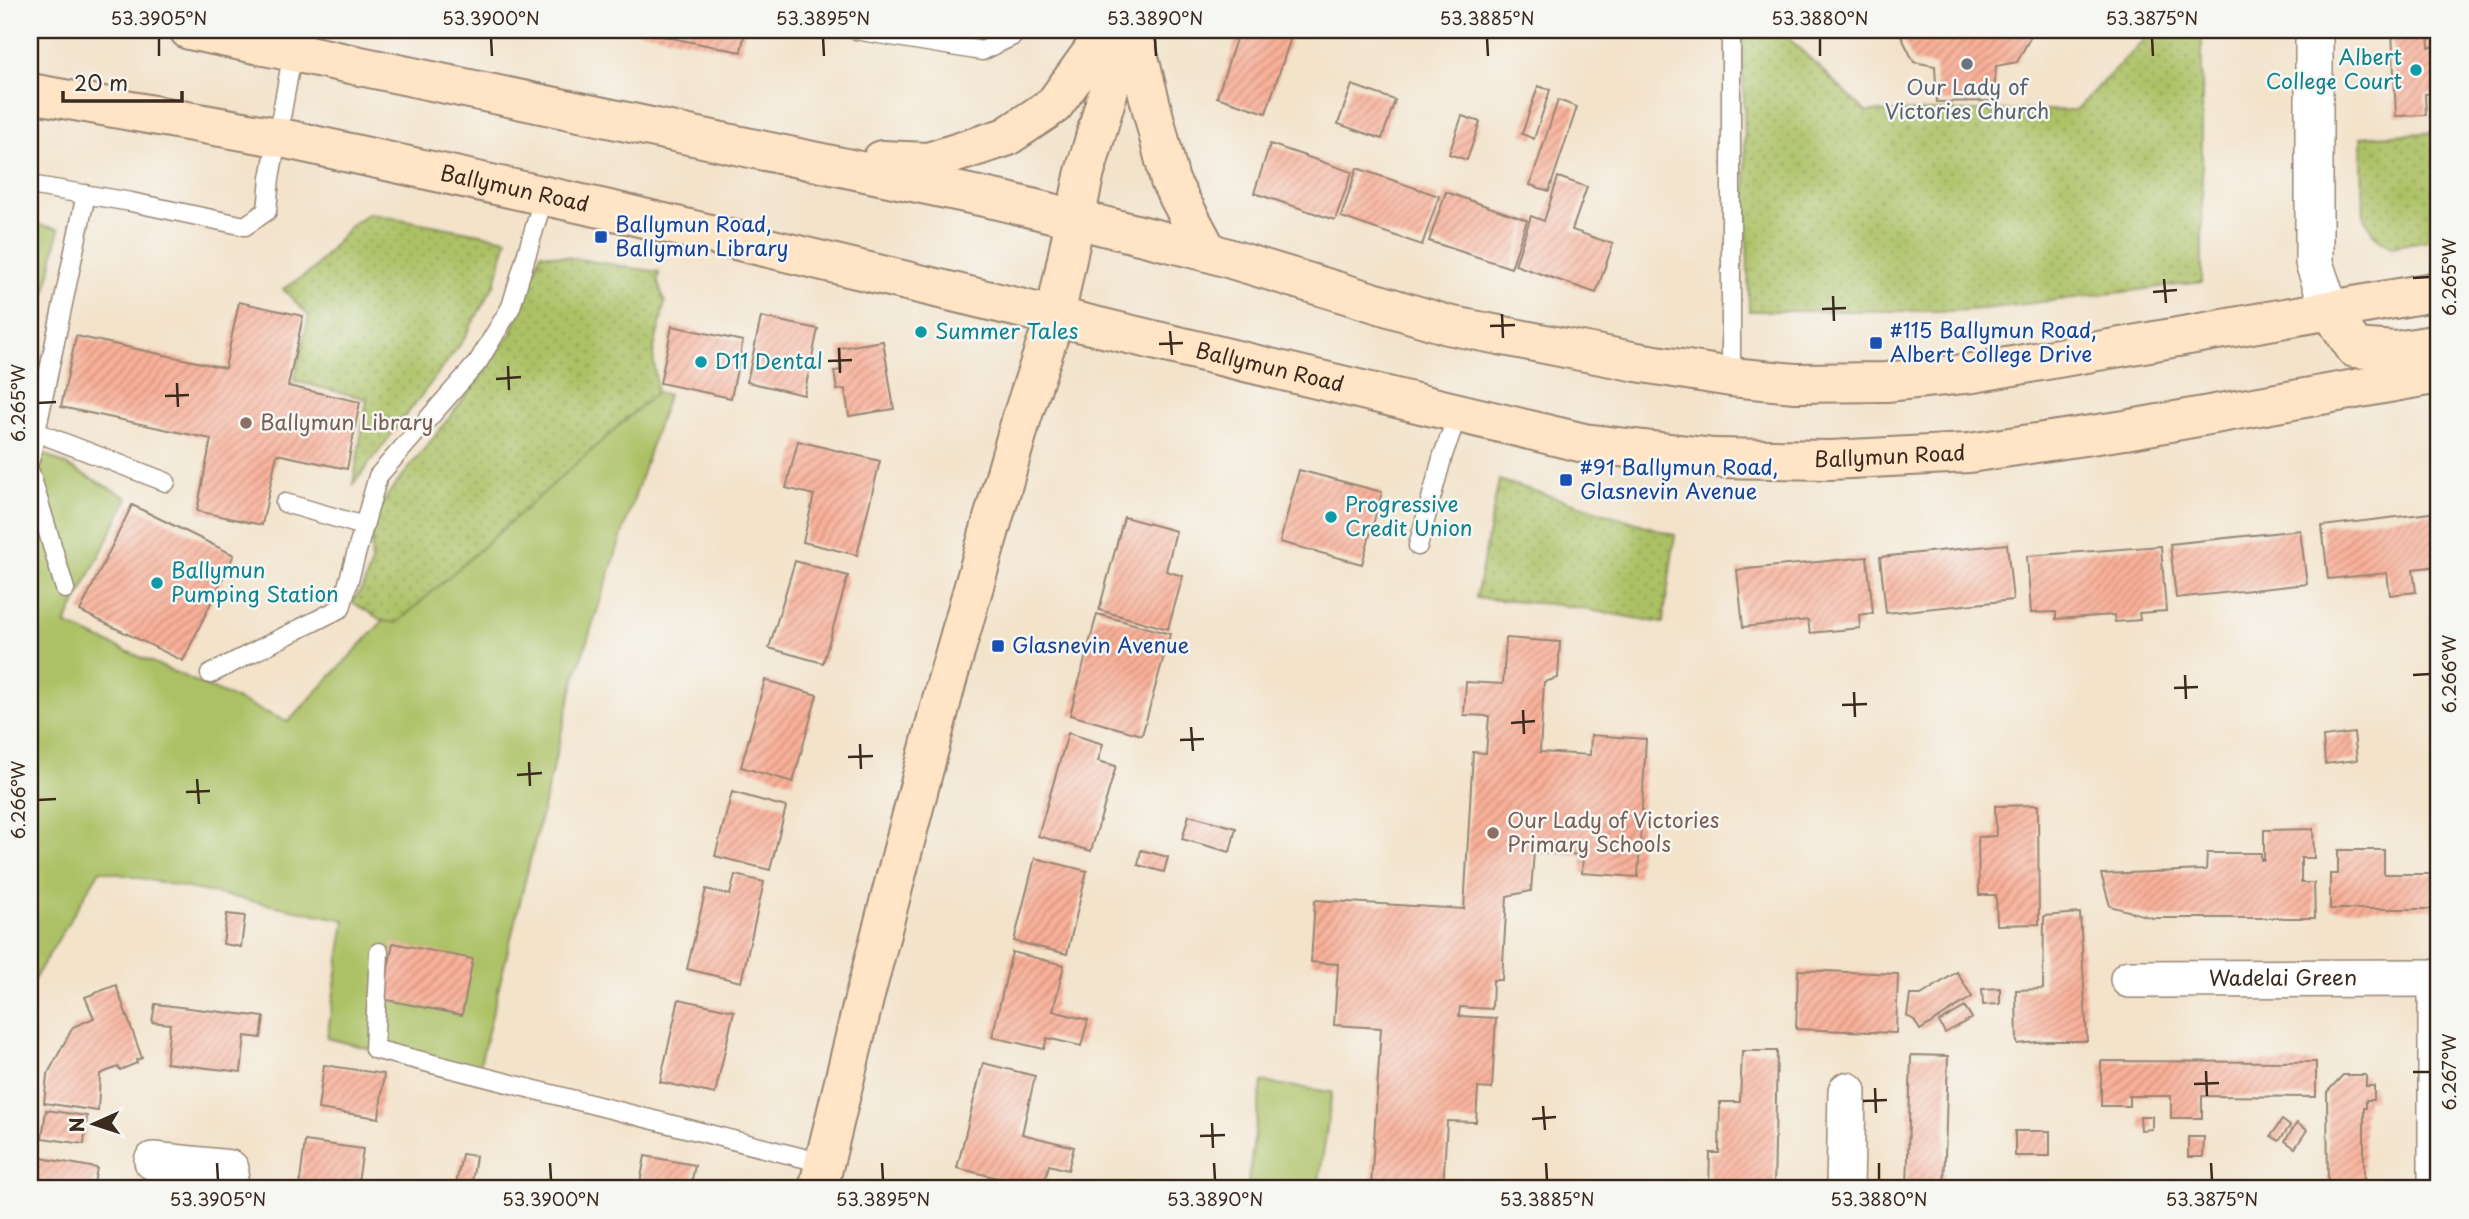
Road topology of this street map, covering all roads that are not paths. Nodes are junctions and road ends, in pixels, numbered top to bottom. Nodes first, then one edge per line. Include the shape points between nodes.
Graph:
1 (189, 30) edge
2 (855, 30) edge
3 (1014, 30) edge
4 (1108, 30) edge
5 (1129, 30) edge
6 (1731, 30) edge
7 (2314, 30) edge
8 (293, 51) junction
9 (30, 93) edge
10 (277, 137) junction
11 (796, 158) junction
12 (30, 185) edge
13 (86, 194) junction
14 (544, 196) junction
15 (1074, 219) junction
16 (1208, 252) junction
17 (2439, 291) edge
18 (2330, 310) junction
19 (1055, 317) junction
20 (2439, 344) edge
21 (2439, 374) edge
22 (1731, 377) junction
23 (1458, 414) junction
24 (36, 432) junction
25 (30, 460) edge
26 (30, 472) edge
27 (166, 482) dead end
28 (285, 503) dead end
29 (364, 526) junction
30 (1418, 545) dead end
31 (65, 589) dead end
32 (211, 674) dead end
33 (379, 952) dead end
34 (2438, 978) edge
35 (2129, 979) dead end
36 (1847, 1091) dead end
37 (153, 1161) dead end
38 (821, 1176) edge
39 (227, 1189) edge
40 (1846, 1189) edge
41 (2437, 1189) edge

1 - 8 main road
2 - 3 lane via 982,51 1013,37
4 - 11 main road via 1054,105 1006,137 928,162
5 - 15 main road
5 - 16 main road via 1170,181
6 - 22 lane
7 - 18 street via 2314,263
8 - 10 lane
8 - 11 main road
9 - 10 main road, Ballymun Road
10 - 13 lane via 267,211 245,226
10 - 14 main road, Ballymun Road
11 - 15 main road
12 - 13 lane
13 - 24 lane
14 - 19 main road, Ballymun Road
14 - 29 lane via 512,307 478,362 378,476
15 - 16 main road
15 - 19 main road
16 - 22 main road via 1448,325
17 - 18 main road
18 - 20 main road via 2355,348 2396,351
18 - 22 main road via 1973,373 1886,382 1795,383
19 - 23 main road, Ballymun Road
19 - 38 main road via 946,684
21 - 23 main road, Ballymun Road via 1969,453 1830,460 1714,458 1584,443
23 - 30 lane
24 - 25 lane
24 - 27 lane
26 - 31 lane
28 - 29 lane
29 - 32 lane via 341,608
33 - 38 lane via 374,1049
34 - 35 street, Wadelai Green
34 - 41 street, Wadelai Green
36 - 40 street
37 - 39 street via 230,1169

